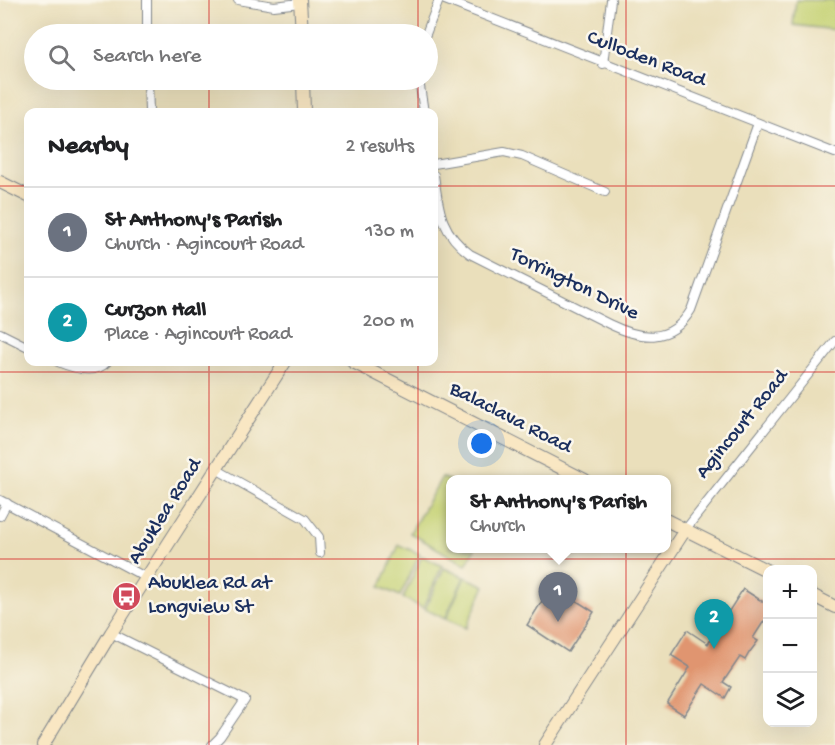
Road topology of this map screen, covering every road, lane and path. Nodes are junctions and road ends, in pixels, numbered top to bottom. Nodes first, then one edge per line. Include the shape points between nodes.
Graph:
1 (147, 0) edge
2 (238, 0) edge
3 (439, 0) edge
4 (445, 0) edge
5 (611, 0) edge
6 (300, 2) edge
7 (147, 24) edge
8 (301, 24) edge
9 (430, 24) edge
10 (603, 64) junction
11 (148, 90) edge
12 (303, 90) edge
13 (421, 90) edge
14 (149, 108) edge
15 (304, 108) edge
16 (423, 108) edge
17 (758, 123) junction
18 (835, 153) edge
19 (438, 163) edge
20 (0, 182) edge
21 (605, 192) dead end
22 (24, 194) edge
23 (438, 200) edge
24 (0, 333) edge
25 (835, 341) edge
26 (24, 345) edge
27 (72, 366) edge
28 (103, 366) edge
29 (282, 366) edge
30 (361, 366) edge
31 (216, 469) junction
32 (575, 475) edge
33 (3, 502) edge
34 (0, 516) edge
35 (671, 523) edge
36 (685, 530) junction
37 (671, 552) edge
38 (320, 553) dead end
39 (670, 553) edge
40 (763, 569) edge
41 (147, 578) junction
42 (817, 597) edge
43 (835, 606) edge
44 (111, 633) junction
45 (43, 745) edge
46 (212, 745) edge
47 (545, 745) edge

1 - 7 street
2 - 6 street via 274,6
3 - 9 street
4 - 10 street, Culloden Road
5 - 10 street
6 - 8 street
10 - 17 street, Culloden Road
11 - 14 street
12 - 15 street
13 - 16 street
17 - 18 street, Culloden Road
17 - 23 street, Torrington Drive via 691,310 676,328 661,335 646,338 630,334 470,254 449,233 441,219
19 - 21 street via 504,153 522,156
20 - 22 street
24 - 26 street
25 - 36 street, Agincourt Road
27 - 28 street via 86,370
29 - 31 street, Abuklea Road
30 - 32 street, Balaclava Road
31 - 38 street via 305,519 319,537
31 - 41 street, Abuklea Road
33 - 34 street
33 - 41 street
35 - 36 street
36 - 37 street, Agincourt Road
36 - 40 street
39 - 47 street, Agincourt Road
41 - 44 street, Abuklea Road
42 - 43 street
44 - 45 street, Abuklea Road
44 - 46 street via 245,700

